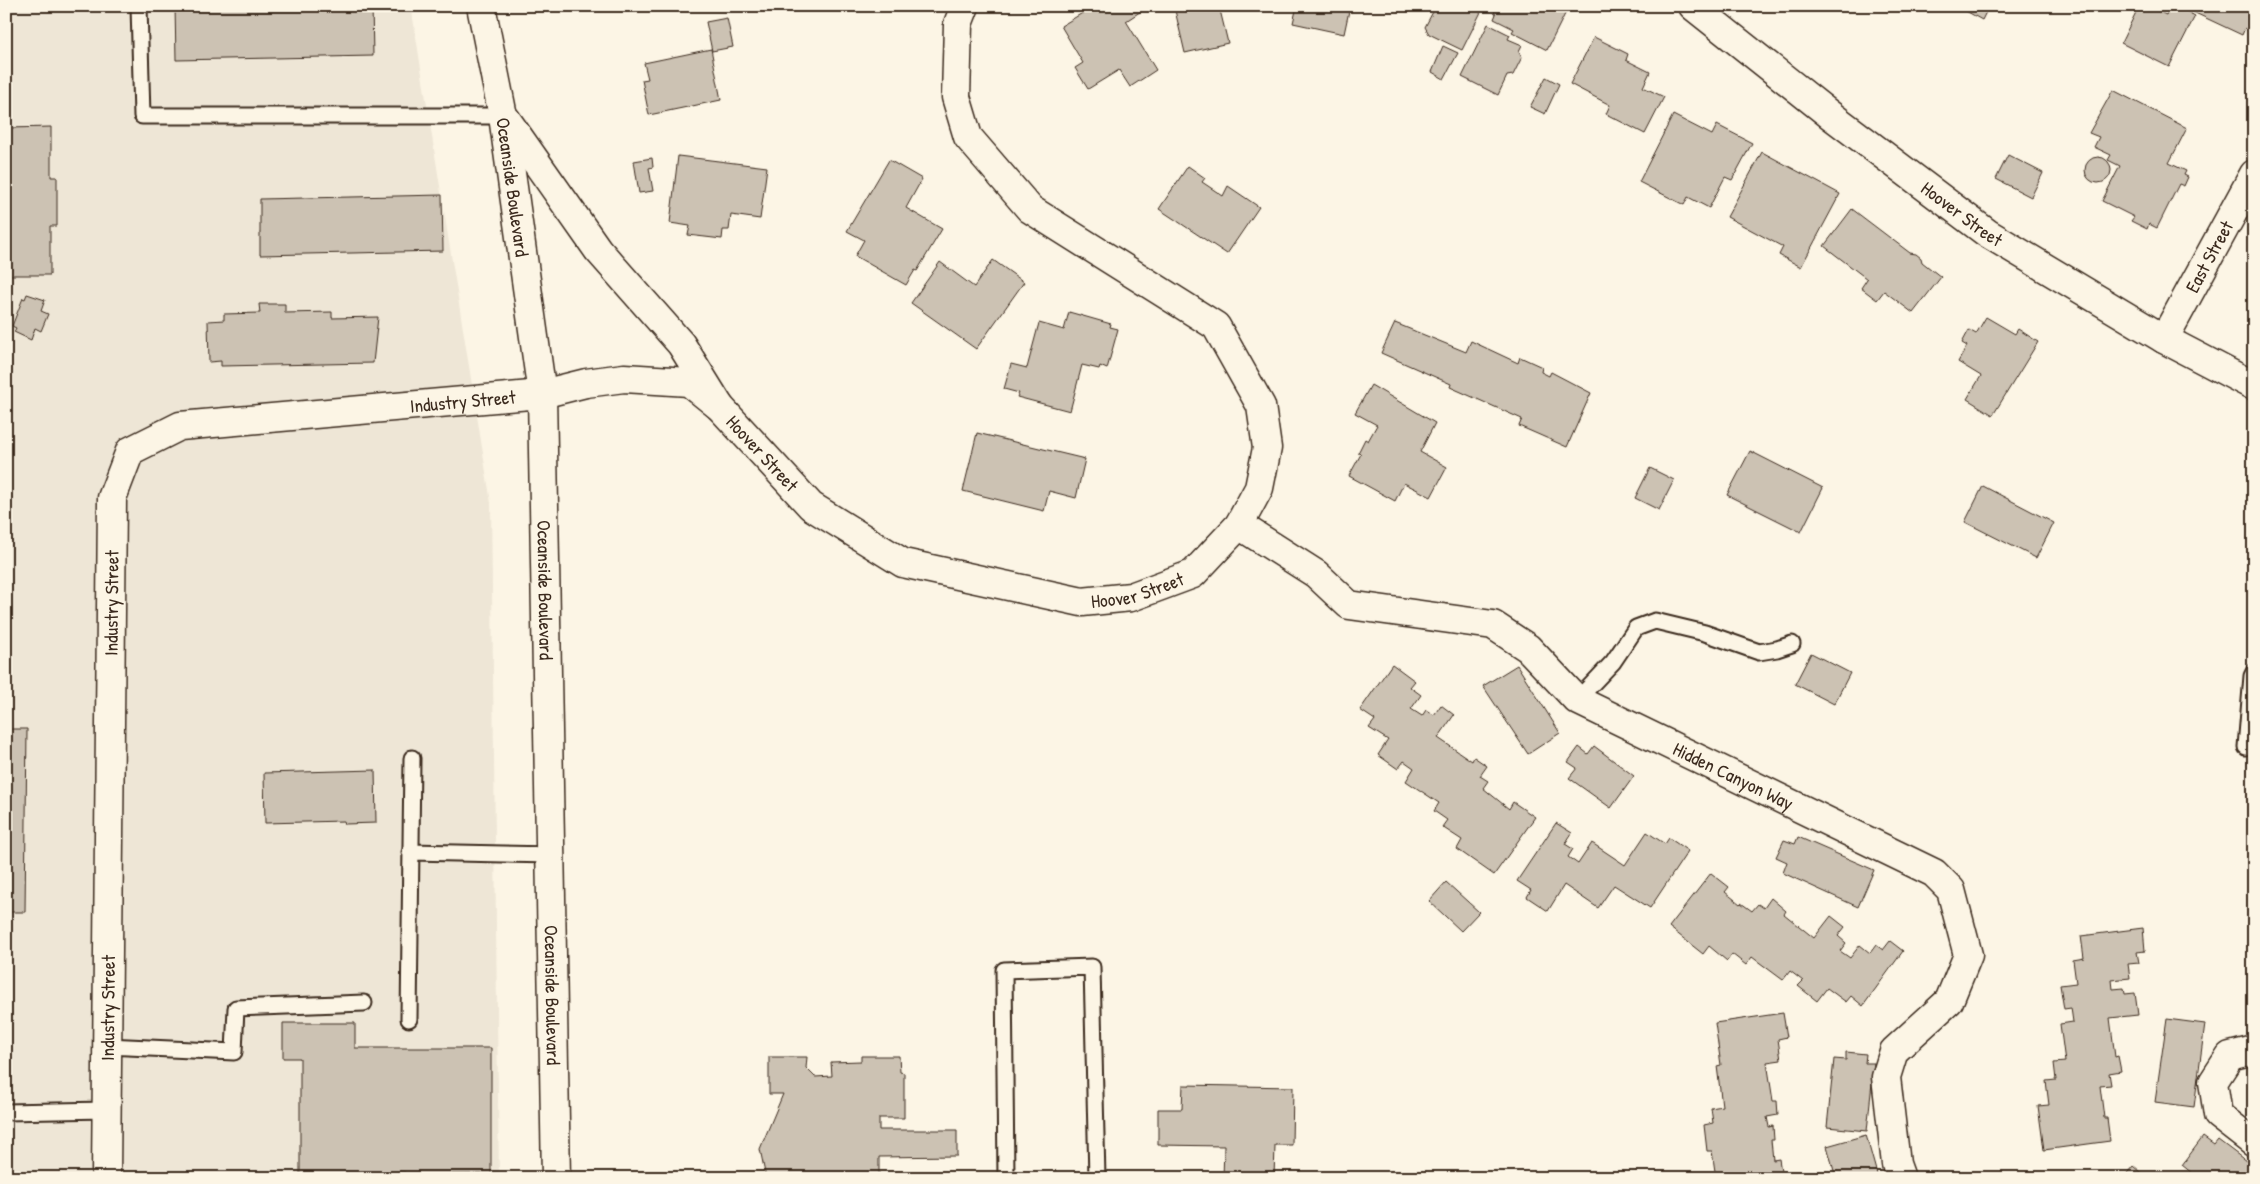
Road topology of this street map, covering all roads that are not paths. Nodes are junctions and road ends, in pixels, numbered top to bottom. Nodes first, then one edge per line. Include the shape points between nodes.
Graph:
1 (139, 6) edge
2 (482, 6) edge
3 (965, 6) edge
4 (1693, 6) edge
5 (503, 116) junction
6 (2254, 174) edge
7 (2164, 340) junction
8 (2254, 386) edge
9 (542, 394) junction
10 (720, 407) junction
11 (1239, 525) junction
12 (1792, 644) dead end
13 (2254, 672) edge
14 (1577, 700) junction
15 (2246, 747) dead end
16 (412, 758) dead end
17 (410, 852) junction
18 (550, 855) junction
19 (364, 1003) dead end
20 (409, 1018) dead end
21 (107, 1046) junction
22 (2254, 1050) edge
23 (106, 1110) junction
24 (6, 1112) edge
25 (2254, 1143) edge
26 (106, 1178) edge
27 (556, 1178) edge
28 (1006, 1178) edge
29 (1097, 1178) edge
30 (1901, 1178) edge

1 - 5 lane via 142,116
2 - 5 street, Oceanside Boulevard
3 - 11 street, Hoover Street via 958,24 956,97 968,137 1030,209 1216,326 1261,406 1267,448 1259,488
4 - 7 street, Hoover Street via 1987,233
5 - 9 street, Oceanside Boulevard
5 - 10 street via 598,250 681,344
6 - 7 street, East Street
7 - 8 street, Hoover Street
9 - 10 street, Hoover Street via 624,378 689,382
9 - 18 street, Oceanside Boulevard
9 - 21 street, Industry Street via 180,426 130,452 112,498
10 - 11 street, Hoover Street via 811,506 903,563 1082,602 1131,597 1193,574
11 - 14 street, Hidden Canyon Way via 1316,574 1349,605 1493,625 1528,648
12 - 14 lane via 1759,652 1705,633 1655,622 1636,628 1613,662
13 - 15 lane
14 - 30 street, Hidden Canyon Way via 1934,873 1951,890 1968,955 1948,1002 1894,1051 1886,1077 1896,1164
16 - 17 lane
17 - 18 lane
17 - 20 lane
18 - 27 street, Oceanside Boulevard
19 - 21 lane via 236,1008 234,1052
21 - 23 street, Industry Street
22 - 25 street via 2230,1056 2213,1082 2218,1115
23 - 24 lane
23 - 26 street, Industry Street
28 - 29 lane via 1004,970 1092,966

